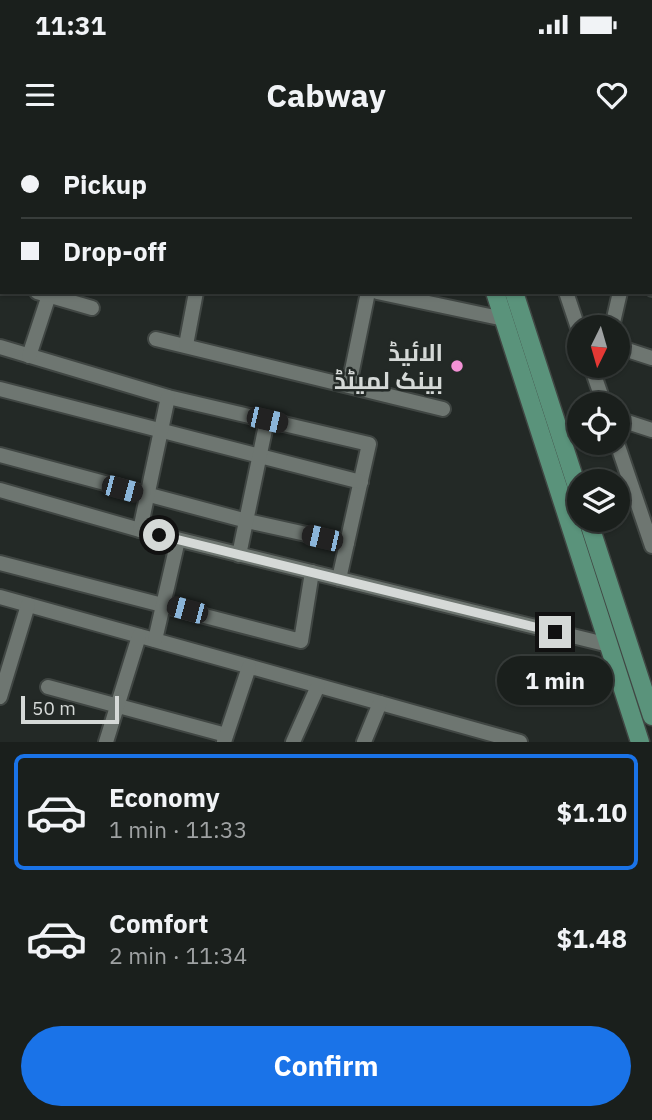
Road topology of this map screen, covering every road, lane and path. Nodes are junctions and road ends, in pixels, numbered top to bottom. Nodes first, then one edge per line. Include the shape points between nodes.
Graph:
1 (45, 294) edge
2 (48, 294) edge
3 (196, 294) edge
4 (368, 294) edge
5 (386, 294) edge
6 (496, 294) edge
7 (515, 294) edge
8 (567, 294) edge
9 (620, 294) edge
10 (92, 308) dead end
11 (574, 315) edge
12 (615, 315) edge
13 (503, 319) junction
14 (156, 339) dead end
15 (186, 345) junction
16 (0, 348) edge
17 (630, 350) edge
18 (29, 356) junction
19 (652, 358) edge
20 (349, 385) junction
21 (0, 389) edge
22 (168, 397) junction
23 (443, 409) dead end
24 (267, 420) junction
25 (630, 423) edge
26 (161, 429) junction
27 (652, 430) edge
28 (0, 455) edge
29 (621, 455) edge
30 (261, 456) junction
31 (571, 469) edge
32 (362, 482) junction
33 (0, 490) edge
34 (147, 495) junction
35 (636, 498) junction
36 (652, 503) edge
37 (247, 521) junction
38 (140, 530) junction
39 (592, 532) edge
40 (178, 540) junction
41 (347, 543) junction
42 (652, 546) edge
43 (239, 555) junction
44 (0, 563) edge
45 (312, 572) junction
46 (339, 579) junction
47 (0, 597) edge
48 (164, 604) junction
49 (28, 605) junction
50 (139, 636) junction
51 (155, 640) junction
52 (609, 645) junction
53 (249, 667) junction
54 (4, 671) edge
55 (646, 678) edge
56 (318, 686) junction
57 (48, 687) dead end
58 (0, 697) edge
59 (380, 703) junction
60 (118, 704) junction
61 (652, 716) edge
62 (473, 736) edge
63 (225, 739) edge
64 (106, 742) edge
65 (293, 742) edge
66 (364, 742) edge
67 (520, 742) edge
68 (640, 742) edge

1 - 18 street
2 - 10 street
3 - 15 street
4 - 20 street
5 - 13 street
6 - 13 main road
7 - 31 main road
8 - 11 street
9 - 12 street
13 - 52 main road
14 - 15 street
15 - 20 street
16 - 18 street
17 - 19 street
18 - 22 street
20 - 23 street
21 - 26 street
22 - 24 street
22 - 26 street
24 - 30 street
24 - 32 street via 369,444
25 - 27 street
26 - 30 street
26 - 34 street
28 - 34 street
29 - 35 street
30 - 32 street
30 - 37 street
32 - 41 street
33 - 38 street
34 - 37 street
34 - 38 street
35 - 36 street
35 - 42 street
37 - 41 street
37 - 43 street
38 - 40 street
39 - 55 main road
40 - 43 street
40 - 48 street
41 - 46 street
43 - 45 street
44 - 48 street
45 - 46 street
45 - 48 street via 301,641
46 - 52 street
47 - 49 street
48 - 51 street
49 - 50 street
49 - 54 street
50 - 51 street
50 - 60 street
51 - 53 street
52 - 68 main road
53 - 56 street
53 - 63 street
54 - 58 street
55 - 61 main road
56 - 59 street
56 - 65 street
57 - 60 street
59 - 62 street
59 - 66 street
60 - 63 street
60 - 64 street
62 - 67 street

